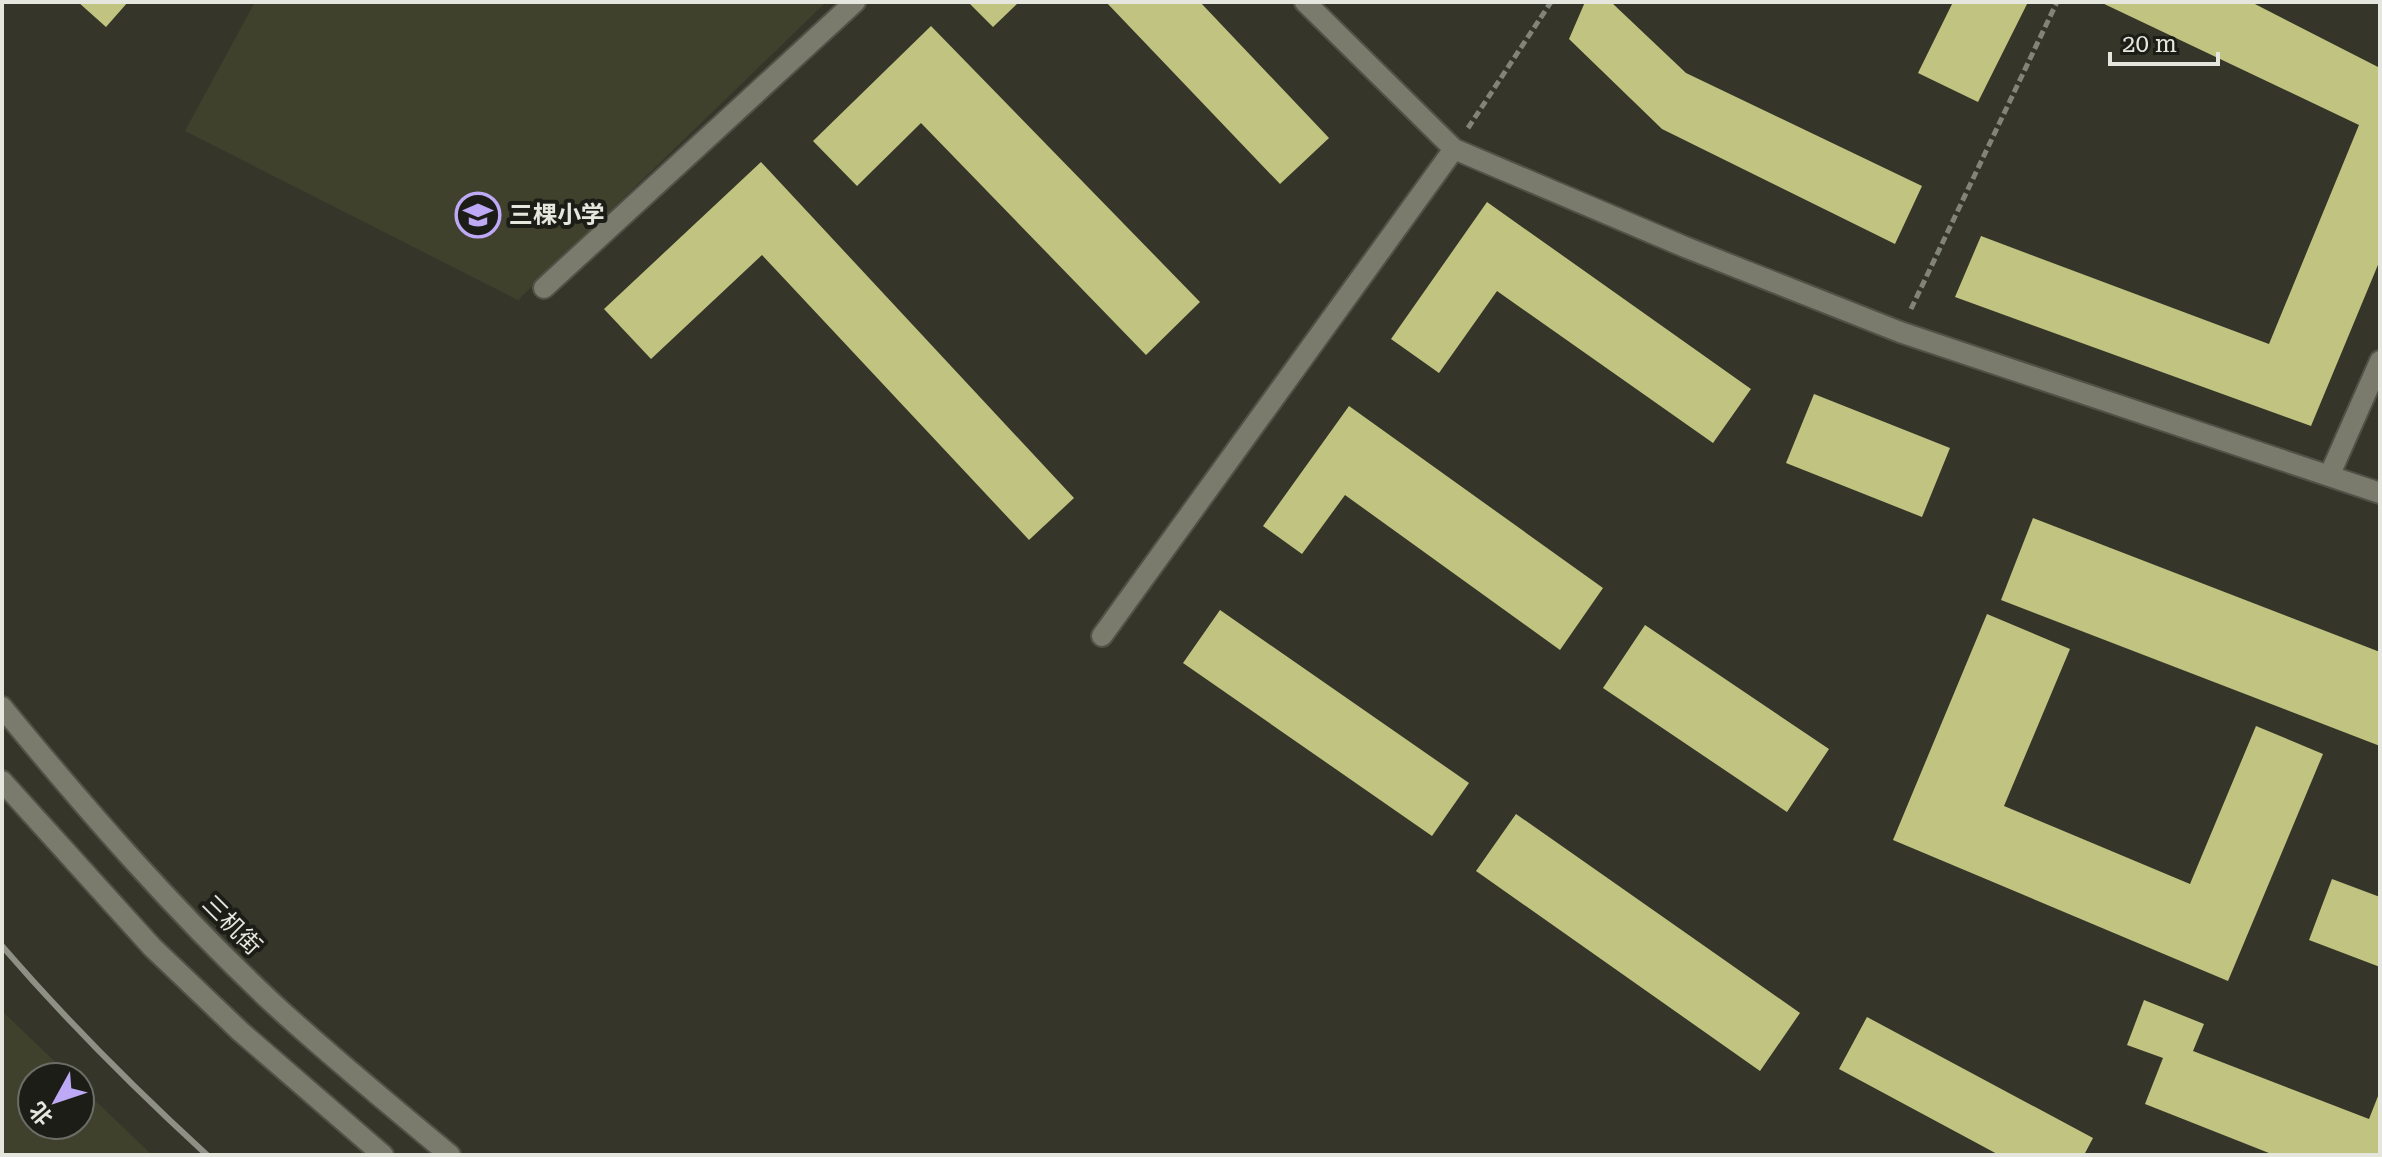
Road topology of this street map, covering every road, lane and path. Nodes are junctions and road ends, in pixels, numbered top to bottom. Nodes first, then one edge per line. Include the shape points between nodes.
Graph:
1 (855, 2) edge
2 (1305, 2) edge
3 (1551, 2) edge
4 (2057, 2) edge
5 (1454, 149) junction
6 (544, 288) dead end
7 (1900, 332) junction
8 (2380, 361) edge
9 (2330, 474) junction
10 (2380, 493) edge
11 (1102, 636) dead end
12 (2, 707) edge
13 (2, 781) edge
14 (383, 1155) edge
15 (450, 1155) edge

1 - 6 street
2 - 5 street
3 - 5 path
4 - 7 path
5 - 7 street
5 - 11 street
7 - 9 street
8 - 9 street
9 - 10 street
12 - 15 street, 三机街 via 100,825 215,946 331,1056
13 - 14 street via 152,947

